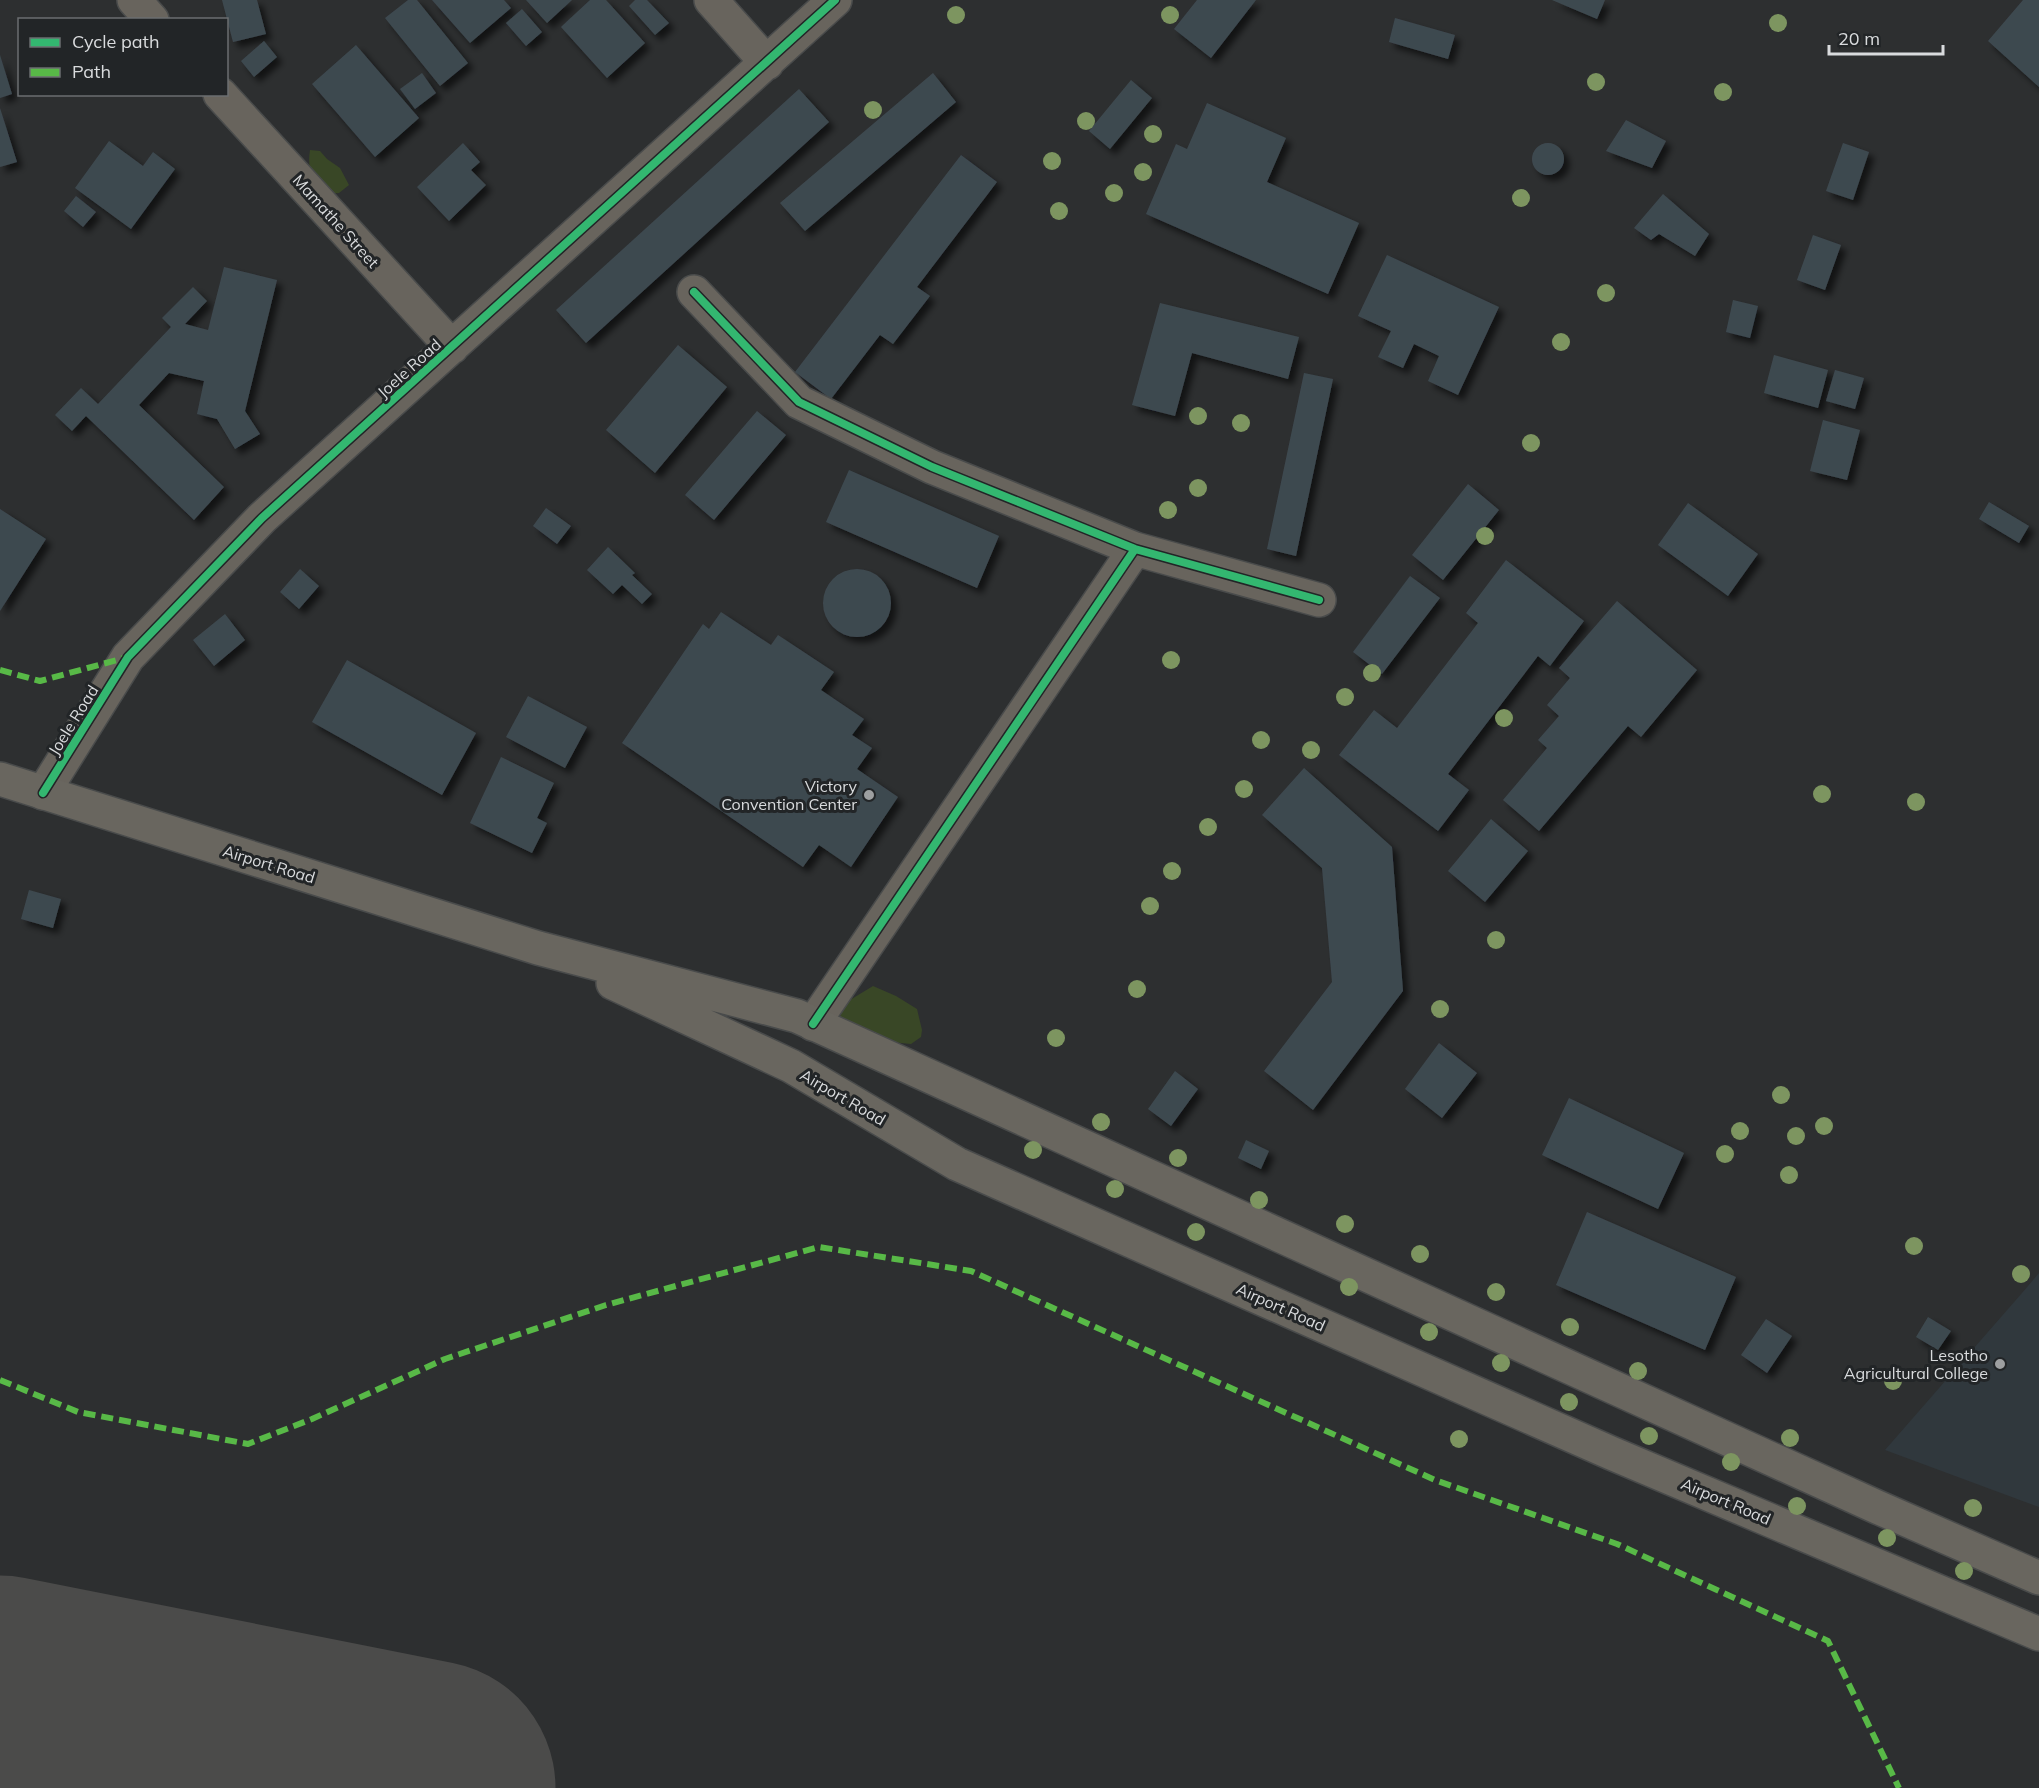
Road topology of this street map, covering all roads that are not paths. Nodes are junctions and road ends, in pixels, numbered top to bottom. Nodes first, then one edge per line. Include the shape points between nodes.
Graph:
1 (134, 0) edge
2 (711, 0) edge
3 (836, 0) edge
4 (150, 18) edge
5 (767, 63) junction
6 (222, 96) edge
7 (694, 292) dead end
8 (452, 348) junction
9 (1135, 549) junction
10 (1319, 600) dead end
11 (0, 779) edge
12 (44, 793) junction
13 (538, 948) junction
14 (813, 1024) junction
15 (2039, 1578) edge
16 (2039, 1634) edge

1 - 4 street
2 - 5 street
3 - 5 street, Joele Road
5 - 8 street, Joele Road
6 - 8 street, Mamathe Street
7 - 9 street via 799,402 932,467
8 - 12 street, Joele Road via 262,518 128,657
9 - 10 street
9 - 14 street
11 - 12 main road, Airport Road
12 - 13 main road, Airport Road
13 - 14 main road, Airport Road via 797,1016
13 - 16 main road, Airport Road via 791,1066 957,1164 1611,1453
14 - 15 main road, Airport Road

